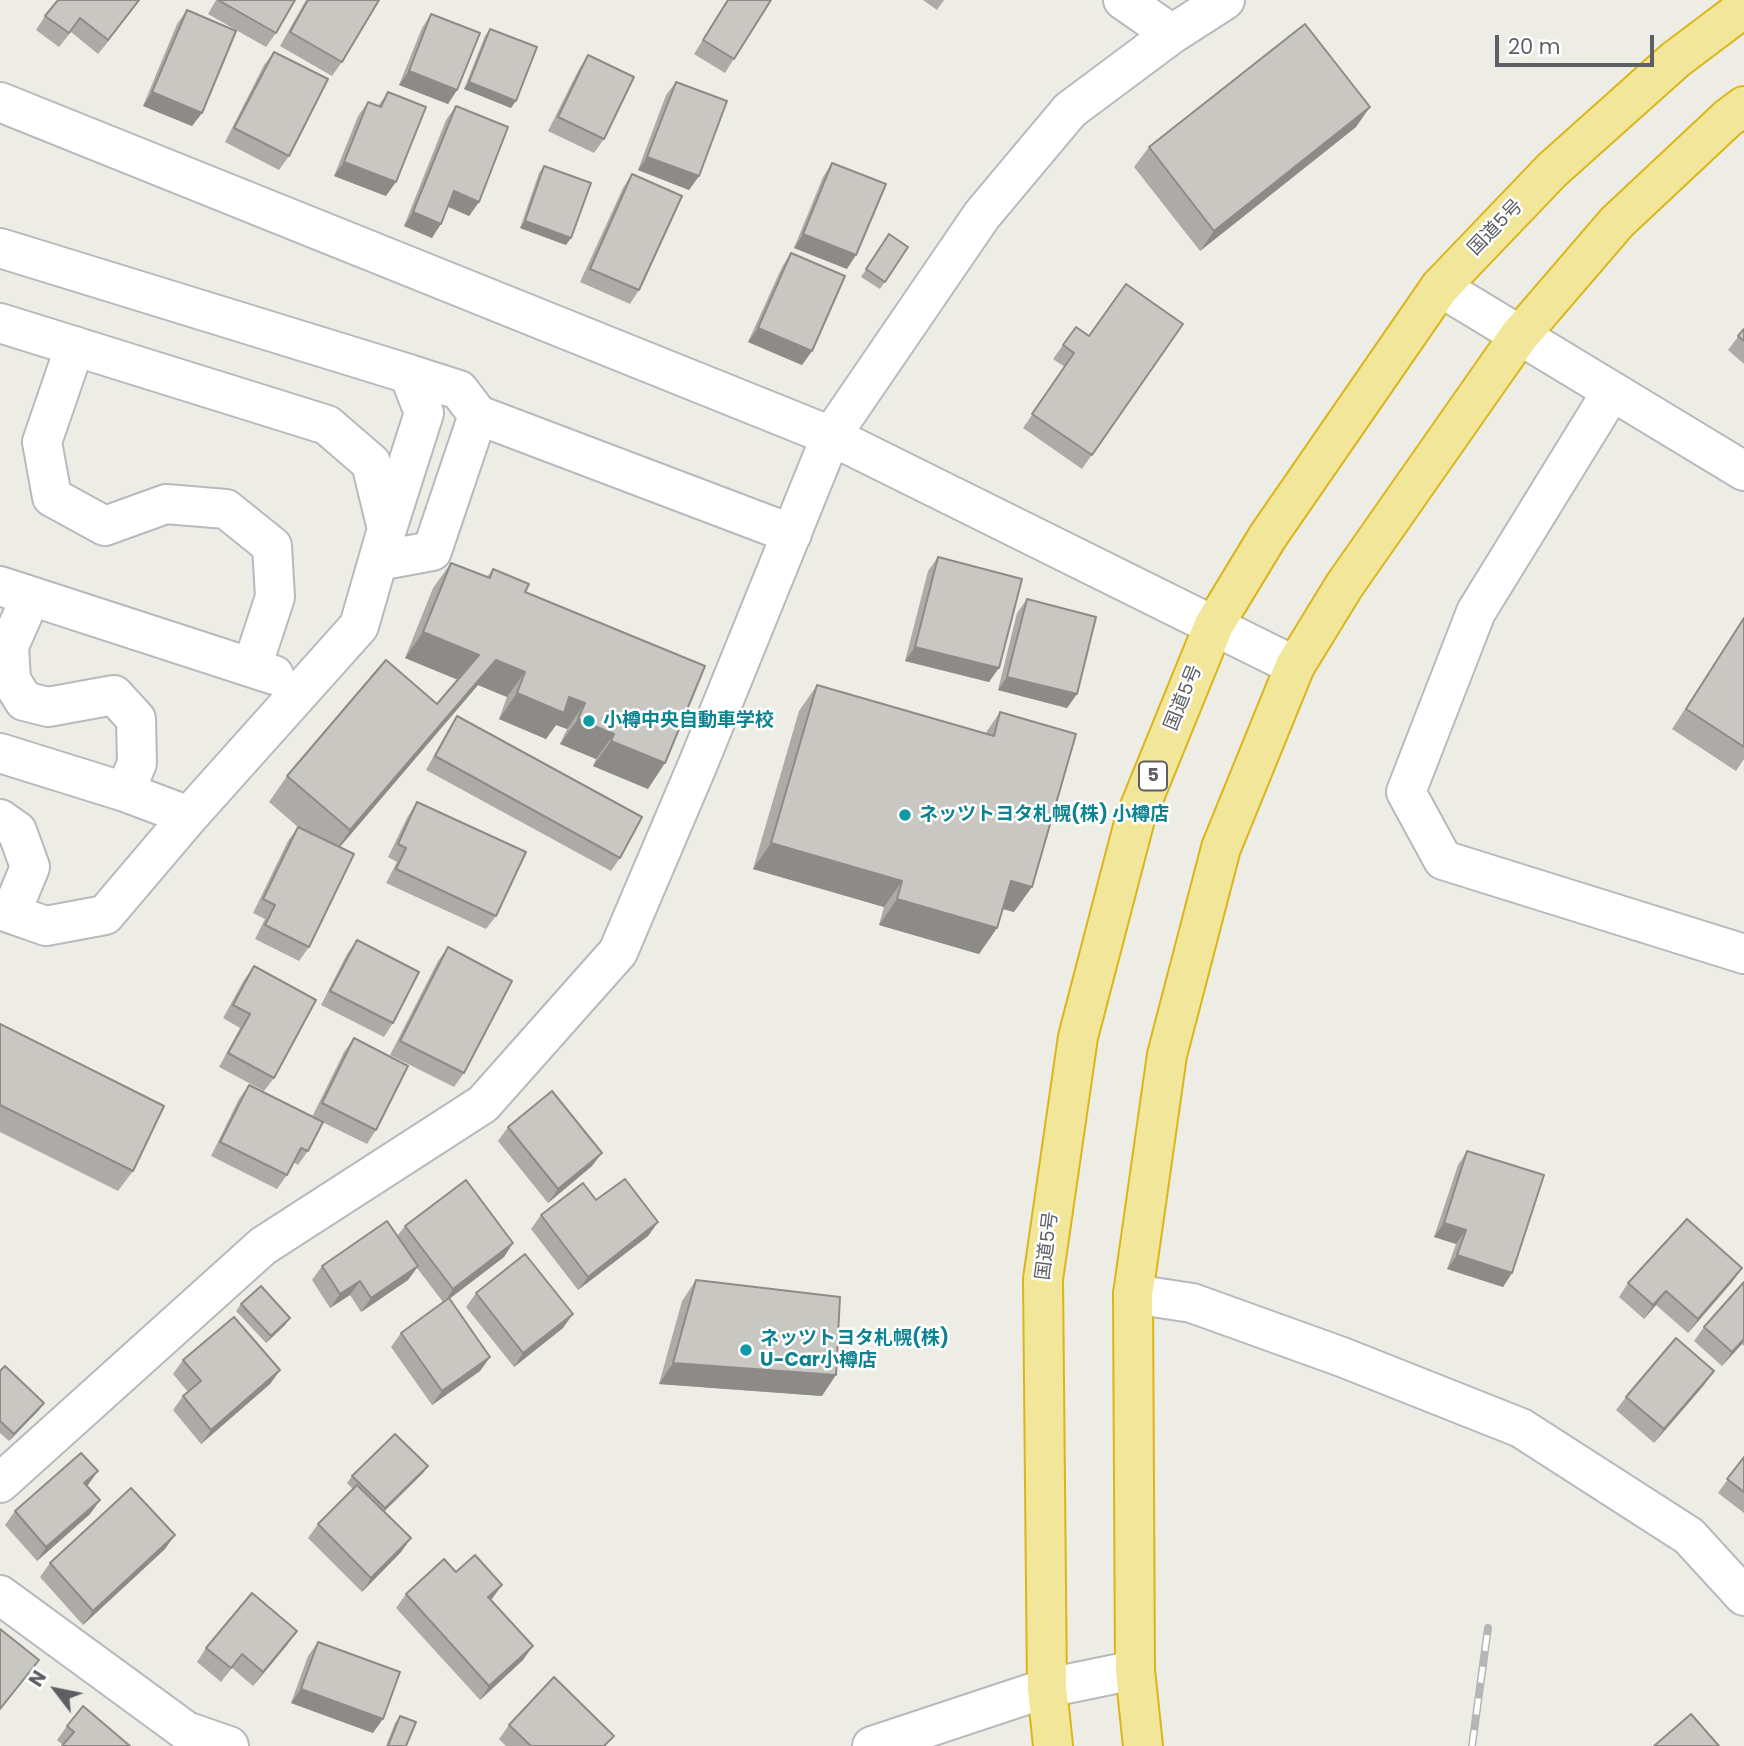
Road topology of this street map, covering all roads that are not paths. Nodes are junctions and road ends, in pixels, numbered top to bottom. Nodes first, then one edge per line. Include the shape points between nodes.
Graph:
1 (1123, 0) edge
2 (1225, 0) edge
3 (1744, 8) edge
4 (1172, 34) junction
5 (0, 102) edge
6 (1744, 106) edge
7 (0, 248) edge
8 (1440, 287) junction
9 (0, 325) edge
10 (1519, 336) junction
11 (75, 346) junction
12 (409, 374) junction
13 (1612, 391) junction
14 (478, 415) junction
15 (831, 436) junction
16 (1744, 471) edge
17 (792, 534) junction
18 (383, 545) junction
19 (16, 591) edge
20 (1214, 625) junction
21 (1295, 666) junction
22 (252, 667) junction
23 (304, 687) junction
24 (0, 753) edge
25 (125, 792) junction
26 (190, 816) junction
27 (0, 819) edge
28 (5, 911) edge
29 (1744, 954) edge
30 (1133, 1294) junction
31 (0, 1483) edge
32 (0, 1595) edge
33 (1744, 1596) edge
34 (1135, 1670) junction
35 (1047, 1688) junction
36 (229, 1746) edge
37 (872, 1746) edge
38 (1053, 1746) edge
39 (1143, 1746) edge

1 - 4 street
2 - 4 street
3 - 8 highway, 国道5号 / 5 via 1675,60 1552,170
4 - 15 street via 1070,110 1043,141 982,215
5 - 15 street
6 - 10 highway via 1617,222
7 - 12 street
8 - 10 street
8 - 20 highway, 国道5号 / 5 via 1268,536
9 - 11 street
10 - 13 street
10 - 21 highway via 1344,586
11 - 18 street via 327,425 370,463
11 - 22 street via 42,442 52,497 105,526 166,504 226,509 272,546 275,597
12 - 14 street via 459,390
12 - 18 street via 424,413
13 - 16 street
13 - 29 street via 1476,612 1406,792 1443,860
14 - 17 street
14 - 18 street via 432,551
15 - 17 street
15 - 20 street
17 - 31 street via 618,952 483,1104 263,1246
18 - 23 street via 359,626
19 - 22 street
19 - 25 street via 9,646 11,680 24,701 48,707 114,695 136,719 137,763
20 - 21 street
20 - 35 highway, 国道5号 / 5 via 1135,819 1078,1037 1043,1279
21 - 30 highway via 1221,848 1167,1055
22 - 23 street
23 - 26 street
24 - 25 street
25 - 26 street
26 - 28 street via 105,915 46,926
27 - 28 street via 18,831 30,867
30 - 33 street via 1192,1303 1521,1428 1689,1536
30 - 34 highway
32 - 36 street via 187,1731
34 - 35 street
34 - 39 highway
35 - 37 street
35 - 38 highway, 国道5号 / 5

